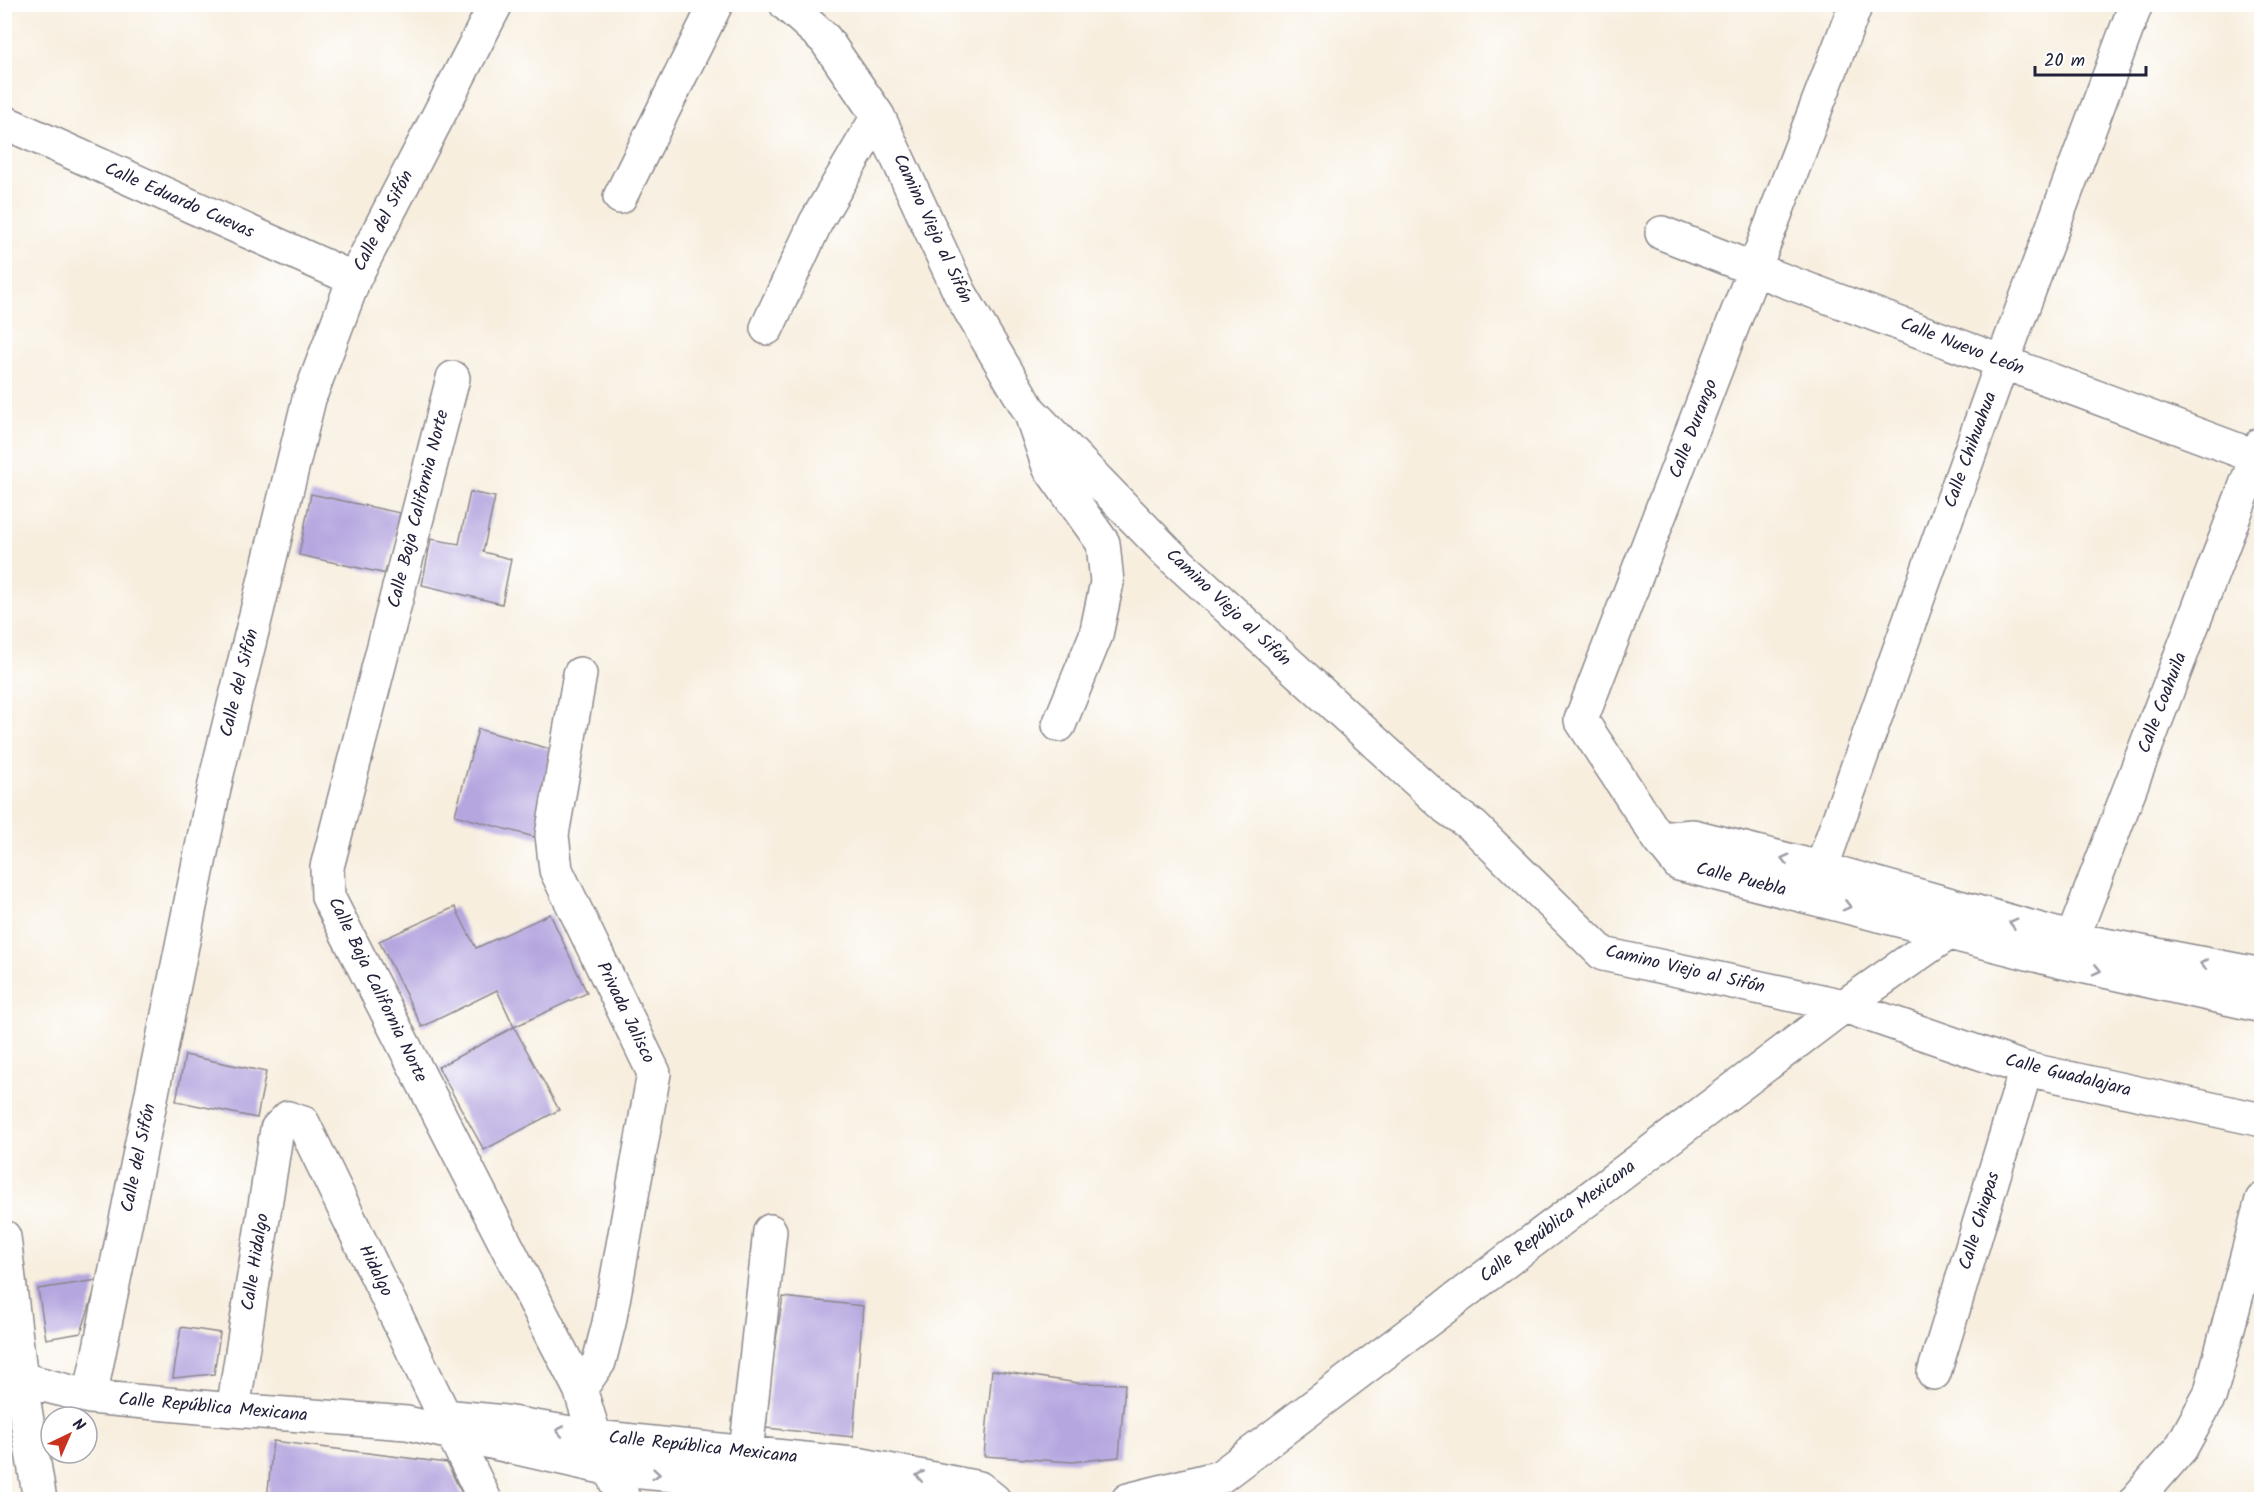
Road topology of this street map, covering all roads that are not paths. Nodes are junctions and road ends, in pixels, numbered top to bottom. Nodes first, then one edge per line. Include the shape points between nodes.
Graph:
1 (496, 4) edge
2 (716, 4) edge
3 (786, 4) edge
4 (1856, 4) edge
5 (2136, 4) edge
6 (878, 116) junction
7 (4, 122) edge
8 (620, 197) dead end
9 (1662, 232) dead end
10 (1756, 270) junction
11 (354, 279) junction
12 (767, 328) dead end
13 (2002, 363) junction
14 (453, 378) dead end
15 (1029, 410) junction
16 (2260, 453) edge
17 (580, 674) dead end
18 (1059, 725) dead end
19 (1659, 839) joint
20 (1816, 883) junction
21 (1961, 922) junction
22 (2068, 950) junction
23 (2262, 975) edge
24 (1844, 1006) junction
25 (2262, 1006) edge
26 (2026, 1069) junction
27 (288, 1118) joint
28 (2262, 1120) edge
29 (2262, 1200) edge
30 (770, 1231) dead end
31 (4, 1237) edge
32 (1934, 1373) dead end
33 (13, 1378) edge
34 (580, 1389) junction
35 (90, 1397) junction
36 (233, 1410) junction
37 (451, 1425) junction
38 (595, 1437) junction
39 (747, 1467) junction
40 (610, 1470) junction
41 (866, 1487) edge
42 (40, 1500) edge
43 (485, 1500) edge
44 (624, 1500) edge
45 (903, 1500) edge
46 (994, 1500) edge
47 (1128, 1500) edge
48 (2136, 1500) edge

1 - 11 street, Calle del Sifón
2 - 8 street
3 - 6 street, Camino Viejo al Sifón via 825,39
4 - 10 street, Calle Durango
5 - 13 street, Calle Chihuahua
6 - 12 street via 816,222
6 - 15 street, Camino Viejo al Sifón via 960,293
7 - 11 street, Calle Eduardo Cuevas
9 - 10 street, Calle Nuevo León
10 - 13 street, Calle Nuevo León
10 - 19 street, Calle Durango via 1581,720
11 - 35 street, Calle del Sifón via 309,399 217,774
13 - 16 street, Calle Nuevo León
13 - 20 street, Calle Chihuahua
14 - 34 street, Calle Baja California Norte via 327,867 328,897
15 - 18 street via 1049,466 1102,543 1107,582 1096,635
15 - 24 street, Camino Viejo al Sifón via 1168,553 1447,808 1473,826 1603,954
16 - 22 street, Calle Coahuila
17 - 34 street, Privada Jalisco via 552,835 556,870 654,1073 606,1333 599,1362
19 - 20 street, Calle Puebla via 1693,836
20 - 21 street, Calle Puebla
21 - 22 street, Calle Puebla
21 - 24 street, Calle República Mexicana
23 -> 22 street, Calle Puebla
22 -> 25 street, Calle Puebla
24 - 26 street, Calle Guadalajara
24 - 47 street, Calle República Mexicana via 1220,1477
26 - 28 street, Calle Guadalajara
26 - 32 street, Calle Chiapas
27 - 36 street, Calle Hidalgo via 278,1129
27 - 37 street, Hidalgo via 303,1124
29 - 48 street via 2210,1395 2181,1448
30 - 39 street
31 - 33 street
33 - 35 street, Calle República Mexicana
33 - 42 street
34 - 38 street, Calle Baja California Norte
35 - 36 street, Calle República Mexicana
36 - 37 street, Calle República Mexicana
38 -> 37 street, Calle República Mexicana via 505,1422
37 - 40 street, Calle República Mexicana
37 - 43 street, Hidalgo
38 - 39 street, Calle República Mexicana
38 - 40 street, Calle Baja California Norte
40 -> 39 street, Calle República Mexicana
39 - 41 street, Calle República Mexicana
40 - 44 street, Calle Baja California Norte
41 - 45 street, Calle República Mexicana
46 -> 41 street, Calle República Mexicana via 979,1488

